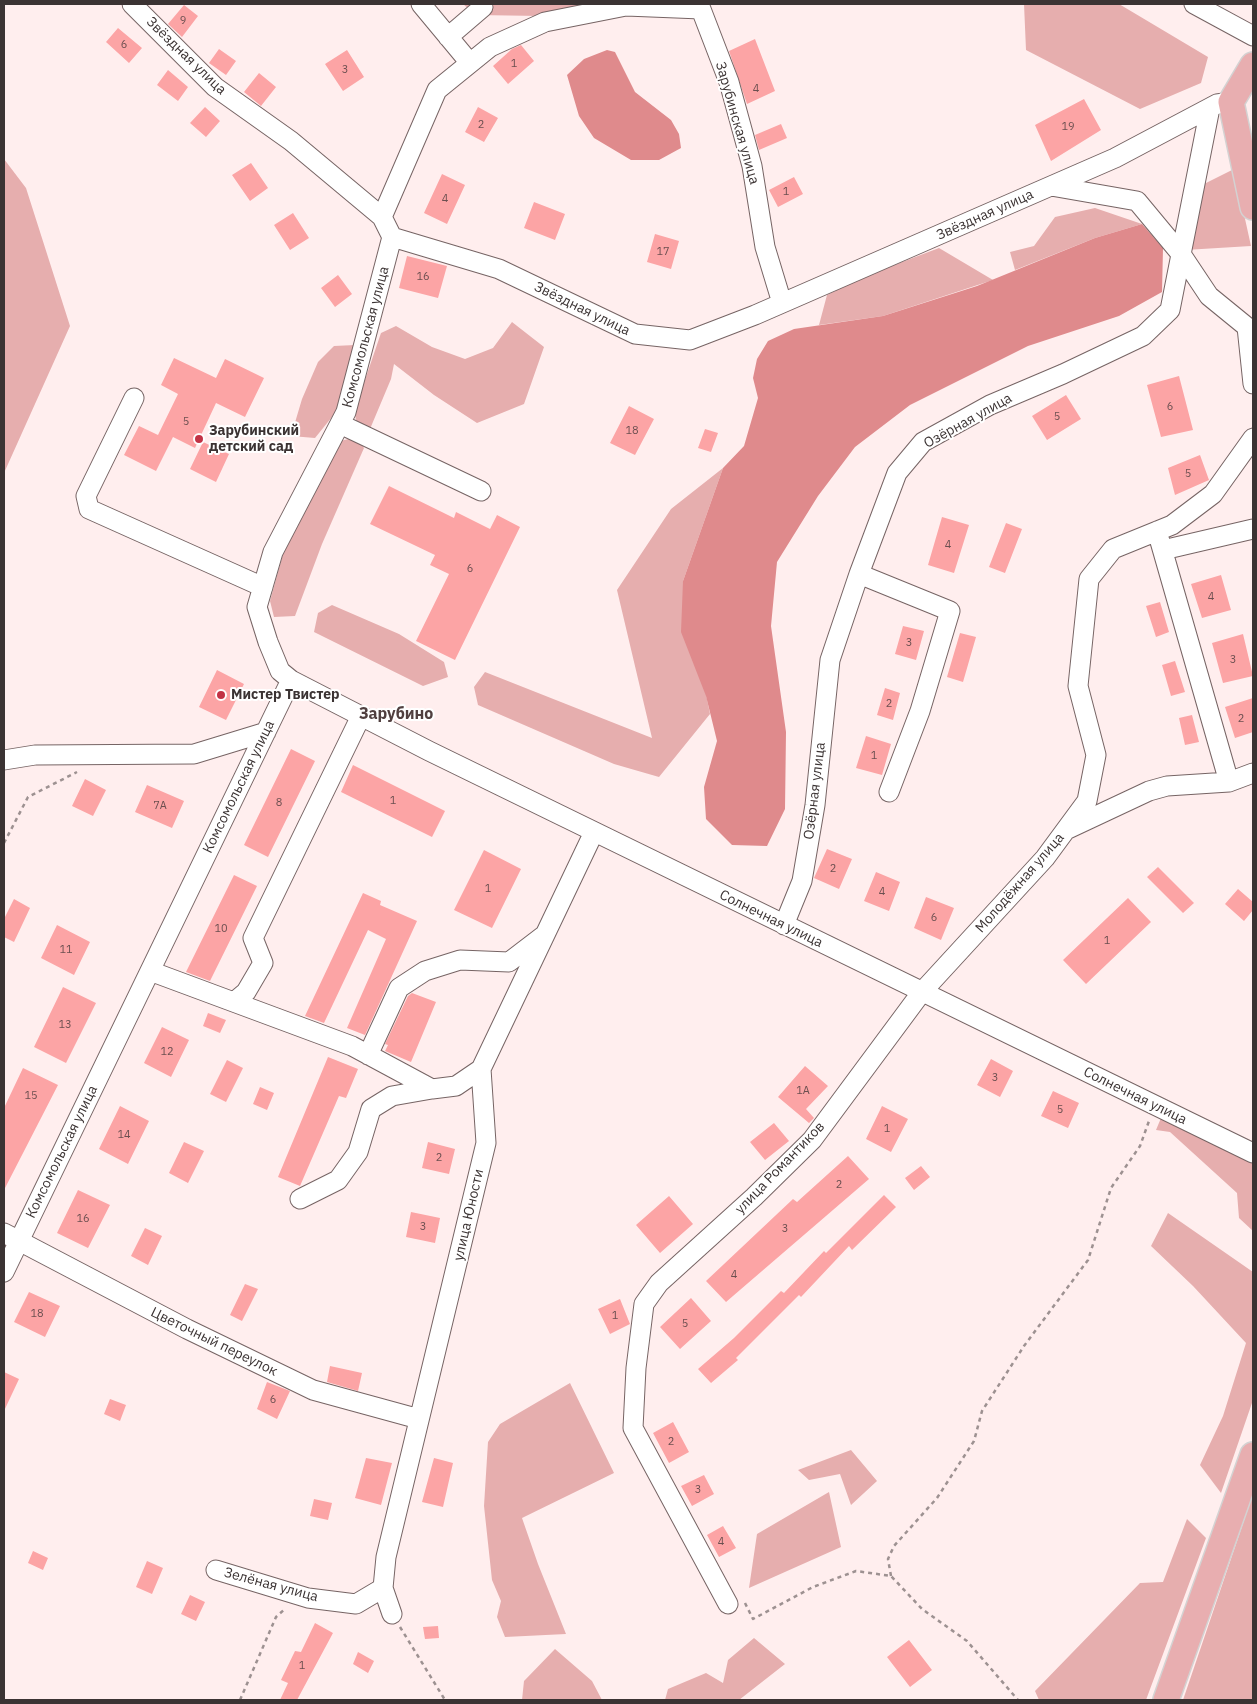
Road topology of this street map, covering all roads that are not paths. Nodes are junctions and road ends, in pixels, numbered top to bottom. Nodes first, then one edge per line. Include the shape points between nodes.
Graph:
1 (132, 4) edge
2 (421, 4) edge
3 (480, 4) edge
4 (1194, 4) edge
5 (700, 6) edge
6 (448, 36) junction
7 (1253, 36) edge
8 (470, 63) junction
9 (1253, 66) edge
10 (1220, 105) junction
11 (1051, 186) junction
12 (1253, 207) edge
13 (382, 217) junction
14 (392, 237) junction
15 (1181, 254) junction
16 (782, 303) junction
17 (1253, 384) edge
18 (134, 398) dead end
19 (340, 424) junction
20 (1253, 438) edge
21 (481, 491) dead end
22 (1253, 528) edge
23 (1157, 531) junction
24 (1163, 550) junction
25 (858, 574) junction
26 (263, 587) junction
27 (291, 680) junction
28 (361, 716) junction
29 (266, 732) junction
30 (4, 760) edge
31 (1253, 773) edge
32 (1229, 782) junction
33 (889, 792) dead end
34 (1066, 830) junction
35 (594, 832) junction
36 (784, 925) junction
37 (546, 934) junction
38 (150, 971) junction
39 (921, 993) junction
40 (234, 1002) junction
41 (368, 1055) junction
42 (482, 1069) junction
43 (432, 1089) junction
44 (1253, 1153) edge
45 (300, 1199) dead end
46 (11, 1237) edge
47 (4, 1272) edge
48 (419, 1419) junction
49 (1253, 1455) edge
50 (216, 1570) dead end
51 (383, 1588) junction
52 (735, 1600) road end
53 (392, 1614) road end
54 (1166, 1700) edge

1 - 13 street, Звёздная улица via 215,87 291,141
2 - 6 street
3 - 6 street via 483,7
4 - 7 street
5 - 8 street via 626,6 545,22 490,47
5 - 16 street, Зарубинская улица via 737,110 752,166 765,247
6 - 8 street
8 - 13 street via 438,90
9 - 10 main road
10 - 11 street, Звёздная улица via 1116,158
10 - 12 main road
10 - 15 street, Озёрная улица
11 - 15 street via 1137,201
11 - 16 street, Звёздная улица
13 - 14 street, Звёздная улица
14 - 16 street, Звёздная улица via 499,269 635,334 690,340
14 - 19 street, Комсомольская улица via 346,412
15 - 17 street via 1209,296 1247,327
15 - 25 street, Озёрная улица via 1170,310 1143,336 990,405 923,442 897,473
18 - 26 street via 86,496 89,509
19 - 21 street
19 - 26 street, Комсомольская улица via 273,552
20 - 23 street, Молодёжная улица via 1213,494 1172,525
22 - 24 street
23 - 24 street
23 - 34 street, Молодёжная улица via 1113,549 1089,578 1078,686 1096,755 1087,801
24 - 32 street
25 - 33 street via 950,611 920,711
25 - 36 street, Озёрная улица via 830,660 812,824 802,881
26 - 27 street, Комсомольская улица via 257,607 262,625 280,671
27 - 28 street, Солнечная улица
27 - 29 street, Комсомольская улица
28 - 35 street, Солнечная улица
28 - 40 street via 253,938 263,963 246,992
29 - 30 street via 194,754 35,754
29 - 38 street, Комсомольская улица
31 - 32 street
32 - 34 street via 1167,786 1149,791
34 - 39 street, Молодёжная улица via 1045,858
35 - 36 street, Солнечная улица
35 - 37 street, улица Юности
36 - 39 street, Солнечная улица
37 - 41 street via 510,962 460,960 425,971 399,988
37 - 42 street, улица Юности
38 - 40 street
38 - 46 street, Комсомольская улица
39 - 44 street, Солнечная улица
39 - 52 street, улица Романтиков via 812,1140 659,1282 644,1304 632,1428
40 - 41 street
41 - 43 street
42 - 43 street via 456,1086
42 - 48 street, улица Юности via 486,1143
43 - 45 street via 392,1096 371,1109 358,1152 338,1180
46 - 47 street, Комсомольская улица
46 - 48 street, Цветочный переулок via 187,1329 314,1390
48 - 51 street, улица Юности via 386,1557
49 - 54 main road
50 - 51 street, Зелёная улица via 300,1596 356,1604
51 - 53 street, улица Юности

